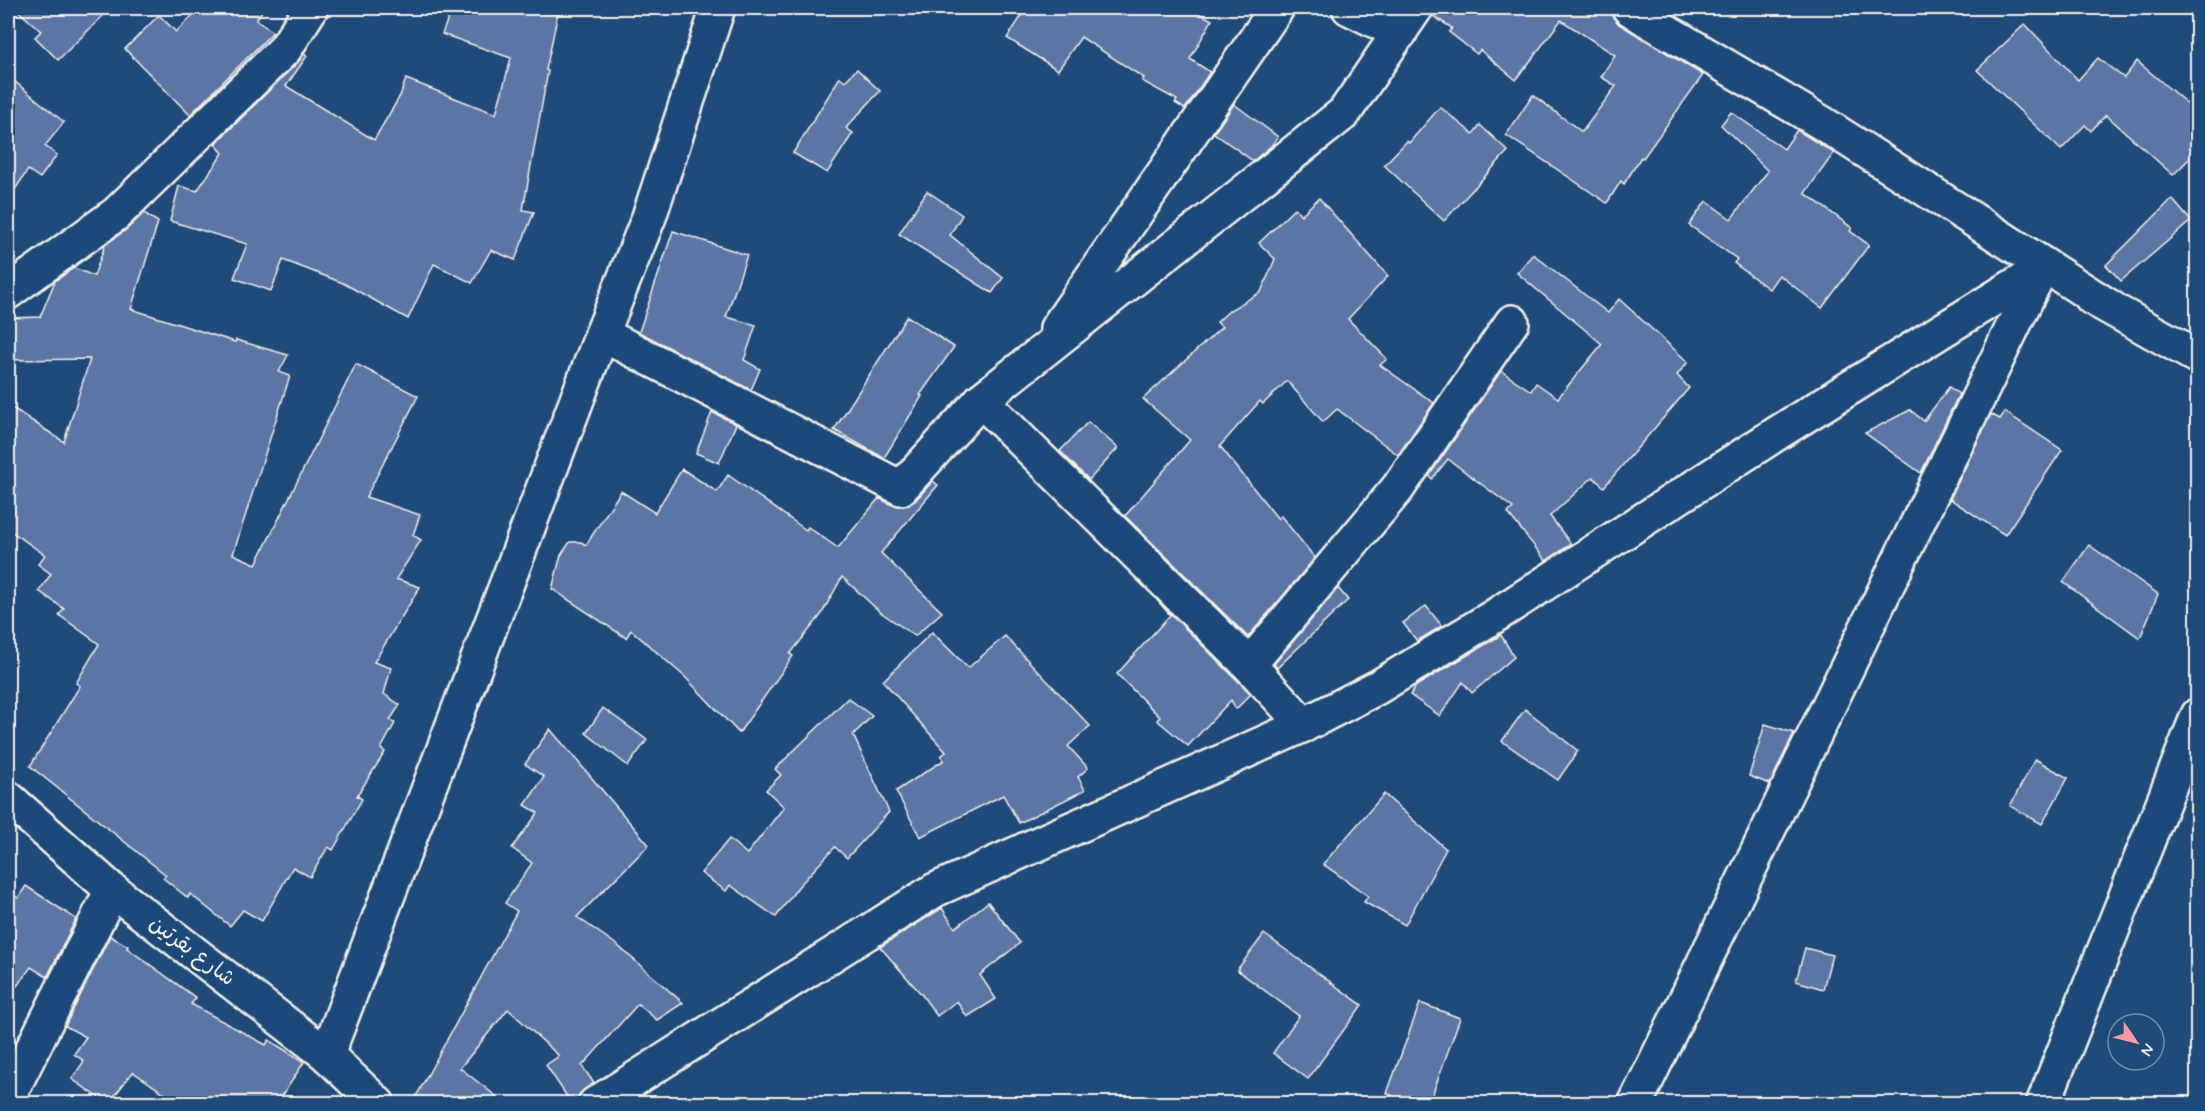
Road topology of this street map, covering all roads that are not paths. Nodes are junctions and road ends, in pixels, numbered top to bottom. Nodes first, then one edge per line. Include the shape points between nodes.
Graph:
1 (311, 8) edge
2 (718, 8) edge
3 (1277, 8) edge
4 (1348, 8) edge
5 (1629, 8) edge
6 (1408, 20) edge
7 (2041, 269) junction
8 (8, 292) edge
9 (2113, 309) junction
10 (1512, 322) dead end
11 (602, 334) junction
12 (1039, 354) junction
13 (2198, 357) edge
14 (981, 400) junction
15 (1249, 665) junction
16 (2198, 715) edge
17 (1304, 726) junction
18 (8, 798) edge
19 (112, 890) junction
20 (327, 1055) junction
21 (8, 1101) edge
22 (378, 1104) edge
23 (595, 1104) edge
24 (1635, 1104) edge
25 (2043, 1104) edge

1 - 8 street via 285,49 116,214
2 - 11 street via 649,217
3 - 12 street
4 - 6 street
5 - 9 street via 1822,123
6 - 12 street via 1344,113
7 - 9 street
7 - 17 street via 1493,617 1378,687
7 - 24 street
9 - 13 street
10 - 15 street via 1398,488
11 - 14 street via 901,488
11 - 20 street
12 - 14 street
14 - 15 street
15 - 17 street
16 - 25 street
17 - 23 street via 935,890
18 - 19 street, شارع بقرتين
19 - 20 street, شارع بقرتين
19 - 21 street
20 - 22 street, شارع بقرتين

